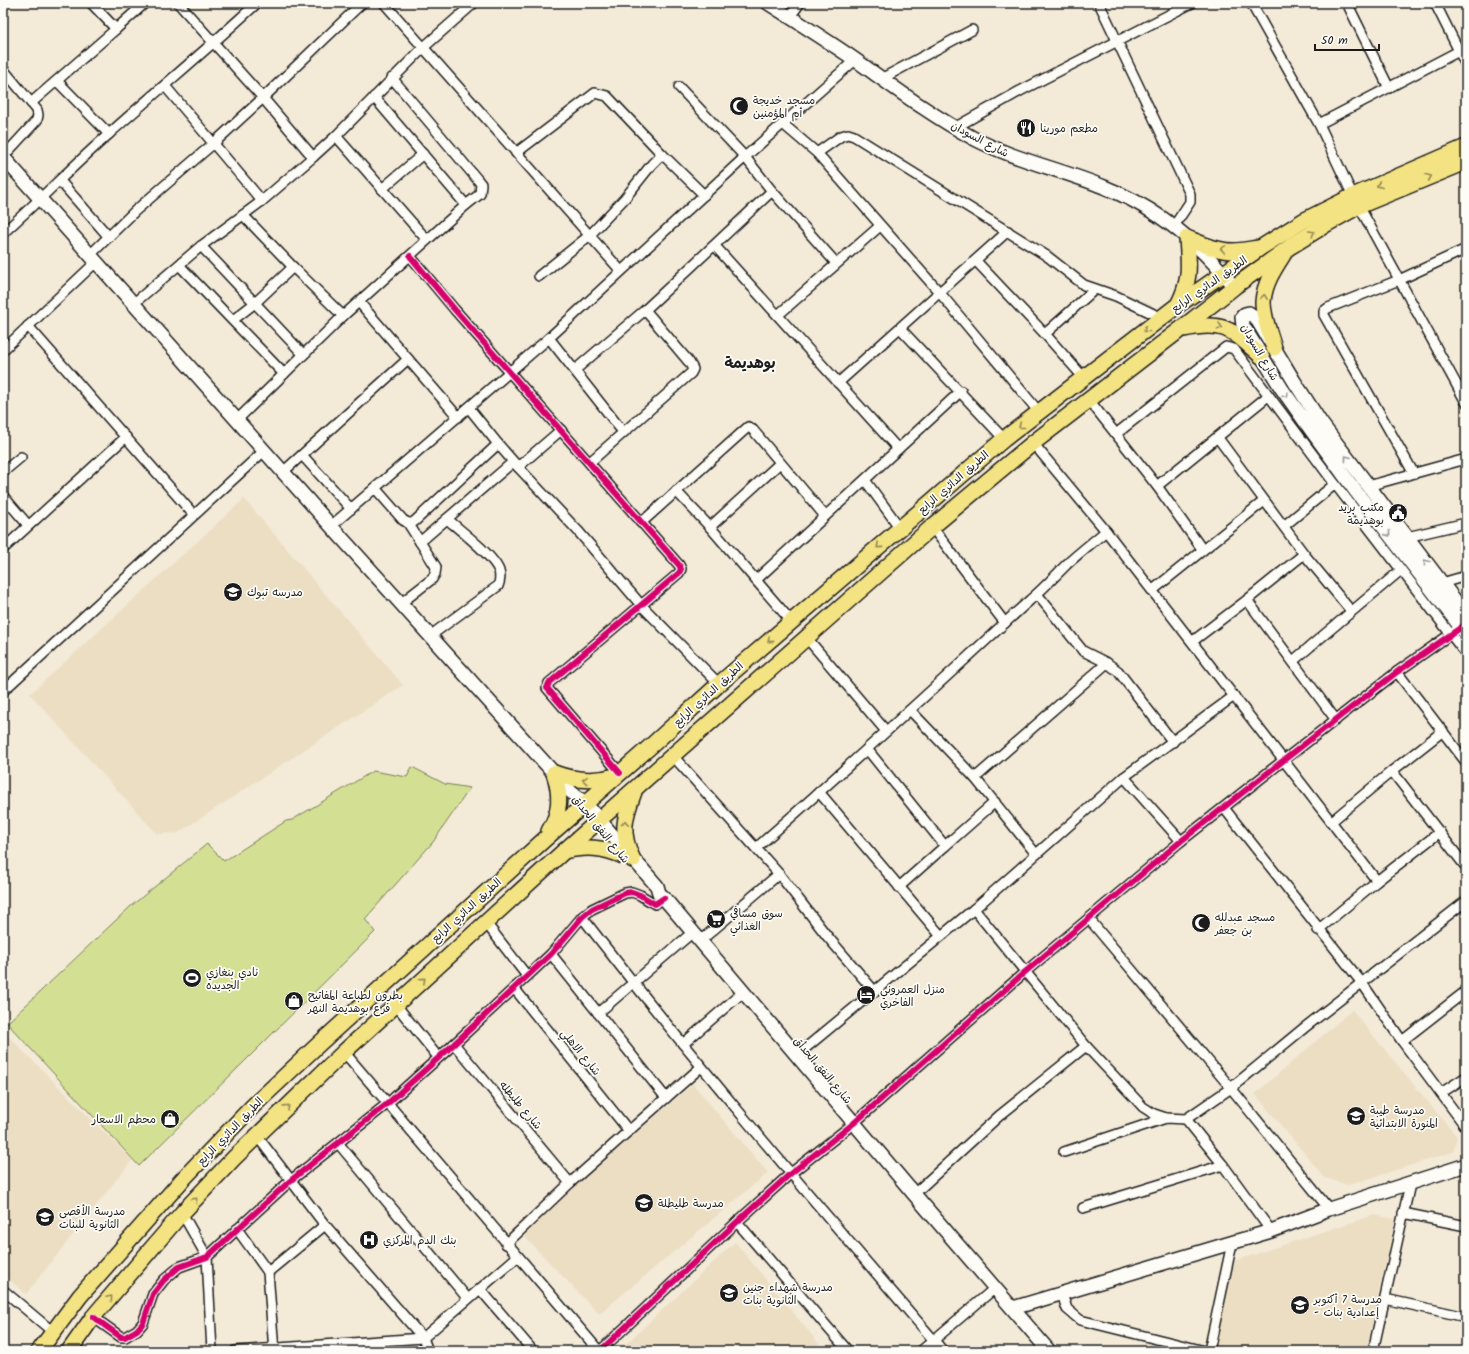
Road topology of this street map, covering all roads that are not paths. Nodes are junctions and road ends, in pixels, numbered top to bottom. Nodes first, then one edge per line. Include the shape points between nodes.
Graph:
1 (91, 3) edge
2 (145, 3) edge
3 (178, 3) edge
4 (257, 3) edge
5 (362, 3) edge
6 (384, 3) edge
7 (474, 3) edge
8 (768, 3) edge
9 (800, 3) edge
10 (1099, 3) edge
11 (1192, 3) edge
12 (1251, 3) edge
13 (1347, 3) edge
14 (1435, 3) edge
15 (790, 17) junction
16 (116, 29) junction
17 (972, 30) dead end
18 (1118, 41) junction
19 (214, 43) junction
20 (424, 47) junction
21 (1459, 51) junction
22 (855, 60) junction
23 (1466, 65) edge
24 (3, 69) edge
25 (392, 78) junction
26 (881, 79) junction
27 (57, 81) junction
28 (165, 86) junction
29 (679, 88) dead end
30 (1389, 88) junction
31 (374, 97) junction
32 (263, 98) junction
33 (31, 103) junction
34 (783, 124) junction
35 (1319, 124) junction
36 (956, 127) junction
37 (109, 134) junction
38 (336, 136) junction
39 (214, 143) junction
40 (1466, 147) edge
41 (516, 153) junction
42 (817, 153) junction
43 (423, 154) junction
44 (662, 154) junction
45 (3, 157) edge
46 (313, 157) junction
47 (745, 157) junction
48 (1466, 162) edge
49 (60, 181) junction
50 (382, 188) junction
51 (772, 191) junction
52 (704, 195) junction
53 (41, 199) junction
54 (262, 201) junction
55 (1356, 201) junction
56 (466, 204) junction
57 (243, 215) junction
58 (880, 226) junction
59 (1174, 226) junction
60 (1008, 231) junction
61 (3, 233) edge
62 (590, 235) junction
63 (109, 237) junction
64 (1187, 238) junction
65 (427, 240) junction
66 (201, 246) junction
67 (714, 246) junction
68 (1260, 248) junction
69 (1466, 249) edge
70 (1285, 250) junction
71 (410, 256) junction
72 (93, 258) junction
73 (976, 261) junction
74 (836, 263) junction
75 (179, 265) junction
76 (293, 268) junction
77 (621, 271) junction
78 (1223, 274) junction
79 (539, 276) dead end
80 (1400, 280) junction
81 (1234, 287) junction
82 (1095, 289) junction
83 (940, 293) junction
84 (359, 302) junction
85 (133, 304) junction
86 (255, 304) junction
87 (1178, 305) junction
88 (645, 310) junction
89 (778, 315) junction
90 (343, 316) junction
91 (1162, 318) junction
92 (233, 320) junction
93 (28, 326) junction
94 (900, 328) junction
95 (1181, 329) junction
96 (1045, 334) junction
97 (549, 338) junction
98 (3, 350) edge
99 (1268, 352) junction
100 (303, 354) junction
101 (408, 359) junction
102 (575, 370) junction
103 (509, 372) junction
104 (284, 374) junction
105 (1084, 378) junction
106 (838, 383) junction
107 (960, 392) junction
108 (1268, 396) junction
109 (1089, 400) junction
110 (1466, 402) edge
111 (469, 408) junction
112 (1039, 412) junction
113 (458, 417) junction
114 (237, 420) junction
115 (561, 430) junction
116 (623, 432) junction
117 (1116, 434) junction
118 (126, 437) junction
119 (1218, 438) junction
120 (1004, 439) junction
121 (1033, 443) junction
122 (498, 444) junction
123 (898, 449) junction
124 (264, 451) junction
125 (302, 454) junction
126 (22, 457) dead end
127 (1466, 458) edge
128 (590, 462) junction
129 (780, 463) junction
130 (516, 465) junction
131 (3, 472) edge
132 (283, 472) junction
133 (1413, 472) junction
134 (865, 480) junction
135 (1335, 484) junction
136 (1157, 486) junction
137 (1368, 486) junction
138 (375, 488) junction
139 (676, 491) junction
140 (3, 496) edge
141 (1264, 501) junction
142 (351, 509) junction
143 (194, 515) junction
144 (825, 516) junction
145 (447, 519) junction
146 (408, 523) junction
147 (641, 523) junction
148 (1466, 523) edge
149 (28, 525) junction
150 (331, 526) junction
151 (1284, 526) junction
152 (710, 527) junction
153 (932, 527) junction
154 (900, 528) junction
155 (1106, 531) junction
156 (1407, 537) junction
157 (420, 542) junction
158 (3, 549) edge
159 (1202, 549) junction
160 (1304, 554) junction
161 (855, 566) junction
162 (1401, 570) junction
163 (1466, 576) edge
164 (756, 580) junction
165 (869, 582) junction
166 (1442, 583) junction
167 (1152, 590) junction
168 (1037, 594) junction
169 (1247, 600) junction
170 (400, 604) junction
171 (641, 605) junction
172 (1352, 611) junction
173 (1466, 616) edge
174 (791, 621) junction
175 (1005, 623) junction
176 (1460, 630) edge
177 (430, 636) junction
178 (806, 638) junction
179 (1193, 641) junction
180 (1466, 654) edge
181 (1293, 661) junction
182 (1107, 663) junction
183 (1397, 672) junction
184 (719, 684) junction
185 (3, 691) edge
186 (1234, 696) junction
187 (910, 710) junction
188 (1336, 720) junction
189 (886, 730) junction
190 (1443, 731) junction
191 (1173, 742) junction
192 (867, 749) junction
193 (673, 756) junction
194 (1284, 760) junction
195 (1466, 762) edge
196 (1392, 771) junction
197 (554, 773) junction
198 (618, 775) junction
199 (1124, 777) junction
200 (975, 778) junction
201 (636, 788) junction
202 (819, 792) junction
203 (995, 802) junction
204 (583, 805) junction
205 (1224, 808) junction
206 (1332, 821) junction
207 (597, 822) junction
208 (1440, 832) junction
209 (545, 838) junction
210 (1181, 841) junction
211 (945, 846) junction
212 (756, 848) junction
213 (563, 852) junction
214 (1036, 854) junction
215 (628, 858) junction
216 (1466, 867) edge
217 (779, 874) junction
218 (1377, 880) junction
219 (900, 887) junction
220 (662, 896) junction
221 (1466, 901) edge
222 (974, 909) junction
223 (582, 917) junction
224 (1089, 919) junction
225 (486, 923) junction
226 (1318, 930) junction
227 (941, 936) junction
228 (696, 937) junction
229 (551, 954) junction
230 (1025, 972) junction
231 (527, 976) junction
232 (1362, 983) junction
233 (633, 984) junction
234 (514, 988) junction
235 (1466, 991) edge
236 (743, 992) junction
237 (875, 992) junction
238 (396, 1005) junction
239 (598, 1013) junction
240 (1402, 1041) junction
241 (454, 1044) junction
242 (683, 1044) junction
243 (1086, 1046) junction
244 (344, 1052) junction
245 (797, 1055) junction
246 (438, 1057) junction
247 (701, 1067) junction
248 (1466, 1077) edge
249 (1231, 1088) junction
250 (1441, 1093) junction
251 (666, 1098) junction
252 (387, 1104) junction
253 (1166, 1118) junction
254 (1186, 1119) junction
255 (854, 1123) junction
256 (1466, 1127) edge
257 (629, 1131) junction
258 (257, 1136) junction
259 (338, 1143) junction
260 (1064, 1152) dead end
261 (1223, 1165) junction
262 (1466, 1165) edge
263 (790, 1174) junction
264 (290, 1181) junction
265 (570, 1182) junction
266 (1410, 1184) junction
267 (914, 1194) junction
268 (1083, 1208) dead end
269 (1329, 1209) junction
270 (182, 1213) junction
271 (1403, 1213) junction
272 (736, 1222) junction
273 (325, 1225) junction
274 (1466, 1226) edge
275 (237, 1229) junction
276 (1271, 1230) junction
277 (1232, 1243) junction
278 (506, 1244) junction
279 (517, 1256) junction
280 (207, 1257) junction
281 (268, 1272) junction
282 (995, 1288) junction
283 (480, 1289) junction
284 (3, 1290) edge
285 (1062, 1294) junction
286 (1386, 1298) junction
287 (468, 1299) junction
288 (1012, 1308) junction
289 (1466, 1316) edge
290 (93, 1318) junction
291 (54, 1332) junction
292 (423, 1338) junction
293 (933, 1340) junction
294 (274, 1350) edge
295 (39, 1351) edge
296 (69, 1351) edge
297 (212, 1351) edge
298 (235, 1351) edge
299 (428, 1351) edge
300 (533, 1351) edge
301 (599, 1351) edge
302 (848, 1351) edge
303 (921, 1351) edge
304 (942, 1351) edge
305 (1049, 1351) edge
306 (1205, 1351) edge
307 (1209, 1351) edge
308 (1373, 1351) edge

1 - 16 street
2 - 16 street
3 - 19 street
4 - 19 street
5 - 32 street
6 - 20 street
7 - 20 street
8 - 15 main road, شارع السودان
9 - 15 street
10 - 18 street
11 - 18 street
12 - 35 street
13 - 30 street
14 - 21 street
15 - 22 main road, شارع السودان
16 - 27 street
17 - 26 street
18 - 36 street
18 - 59 street via 1190,194 1190,202
19 - 28 street
19 - 32 street
20 - 25 street
20 - 41 street
21 - 23 street
21 - 30 street
22 - 26 main road, شارع السودان
22 - 34 street
24 - 33 street
25 - 31 street
25 - 56 street via 481,184 480,194
26 - 36 main road, شارع السودان
27 - 33 street
27 - 37 street
28 - 37 street
28 - 39 street
29 - 47 street
30 - 35 street
31 - 38 street
31 - 43 street
32 - 39 street
32 - 46 street
33 - 45 street via 37,110 37,120
34 - 42 street
34 - 47 street
35 - 55 street
36 - 59 main road, شارع السودان via 997,150 1103,186 1149,209
37 - 49 street
38 - 46 street
38 - 50 street
39 - 54 street
39 - 63 street via 135,211
40 -> 55 main road, الطريق الدائري الرابع
41 - 44 street via 595,93 607,96
41 - 62 street
42 - 58 street
42 - 60 street via 841,136 854,136
43 - 50 street
43 - 56 street
44 - 52 street
44 - 62 street via 626,198
45 - 53 main road, شارع النفق الحدأق
46 - 54 street
47 - 51 street
47 - 52 street
55 -> 48 main road, الطريق الدائري الرابع
49 - 53 street
49 - 63 street
50 - 65 street
51 - 67 street
51 - 74 street
52 - 77 street
53 - 61 street
53 - 72 main road, شارع النفق الحدأق
54 - 57 street
55 - 68 main road, الطريق الدائري الرابع via 1303,221
70 -> 55 main road, الطريق الدائري الرابع
55 - 80 street
56 - 65 street
57 - 66 street
57 - 76 street
58 - 74 street
58 - 83 street
59 - 64 main road, شارع السودان
60 - 73 street
60 - 82 street via 1080,282
62 - 77 street
62 - 79 street
63 - 72 street
68 -> 64 main road via 1221,250
64 - 78 main road, شارع السودان via 1199,247
64 - 87 main road via 1189,270 1186,288
65 - 71 street
66 - 75 street
66 - 86 street
67 - 88 street
67 - 89 street
68 - 78 main road, الطريق الدائري الرابع
69 - 80 street
70 - 81 main road, الطريق الدائري الرابع
99 -> 70 main road via 1263,302 1265,289
71 - 84 street
71 - 103 street
72 - 85 main road, شارع النفق الحدأق
72 - 93 street
73 - 83 street
73 - 96 street
74 - 89 street
75 - 85 street
75 - 92 street
76 - 86 street
76 - 90 street
77 - 97 street
78 - 81 main road, شارع السودان
78 - 87 main road, الطريق الدائري الرابع
80 - 110 street
80 - 133 street via 1328,308 1324,315
81 - 95 main road, الطريق الدائري الرابع
82 - 91 street
82 - 96 street
83 - 94 street
83 - 112 street
84 - 90 street
84 - 101 street
85 - 114 main road, شارع النفق الحدأق
86 - 92 street
86 - 100 street
87 - 91 main road, الطريق الدائري الرابع
88 - 102 street
88 - 116 street via 690,362 693,369 692,373
89 - 106 street
90 - 100 street
91 -> 105 main road, الطريق الدائري الرابع
92 - 104 street
93 - 98 street
93 - 118 street
94 - 106 street
94 - 107 street
95 -> 99 main road via 1201,325 1224,328
95 - 109 main road, الطريق الدائري الرابع
96 - 105 street
97 - 102 street
97 - 103 street
137 -> 99 main road, شارع السودان
99 -> 176 main road, شارع السودان via 1282,389
100 - 104 street
101 - 113 street
101 - 125 street
102 - 116 street
103 - 111 street
103 - 115 street
104 - 114 street
105 - 112 main road, الطريق الدائري الرابع
106 - 123 street
107 - 120 street
107 - 123 street
108 - 117 street via 1234,349 1226,347
108 - 119 street
108 - 135 street
109 - 117 street
109 - 121 main road, الطريق الدائري الرابع
111 - 113 street
111 - 122 street
112 -> 120 main road, الطريق الدائري الرابع
113 - 138 street
114 - 124 main road, شارع النفق الحدأق
115 - 128 street
115 - 130 street
116 - 128 street
117 - 136 street
118 - 143 street
118 - 149 street
119 - 136 street
119 - 141 street
120 - 154 main road, الطريق الدائري الرابع
121 - 153 main road, الطريق الدائري الرابع
121 - 155 street
122 - 130 street
122 - 146 street via 415,521
123 - 134 street
124 - 132 main road, شارع النفق الحدأق
124 - 143 street
125 - 132 street
125 - 142 street
126 - 131 street
127 - 133 street
128 - 147 street
129 - 139 street via 748,427
129 - 144 street
129 - 152 street
130 - 145 street
130 - 171 street via 578,531
132 - 150 main road, شارع النفق الحدأق
133 - 137 street
134 - 144 street
134 - 154 street
135 - 151 street
135 - 162 street
136 - 159 street
137 - 156 main road, شارع السودان
138 - 142 street
138 - 146 street
139 - 147 street
139 - 152 street
140 - 149 street
141 - 151 street
141 - 159 street
142 - 150 street
143 - 185 street
144 - 164 street
145 - 157 street
145 - 177 street via 491,558 501,580 498,586
146 - 157 street
147 - 171 street via 681,569
148 - 156 street
149 - 158 street
150 - 170 main road, شارع النفق الحدأق
151 - 160 street
152 - 164 street
153 - 165 main road, الطريق الدائري الرابع
153 - 175 street
154 -> 161 main road, الطريق الدائري الرابع
155 - 167 street
155 - 168 street
166 -> 156 main road, شارع السودان
157 - 170 street via 436,567 435,574
159 - 167 street
160 - 169 street
160 - 172 street
161 - 165 main road
161 - 174 main road, الطريق الدائري الرابع
162 - 172 street
162 - 176 street
163 - 166 street
164 - 174 street
165 - 178 main road, الطريق الدائري الرابع
166 - 173 main road, شارع السودان
167 - 179 street
168 - 175 street
168 - 182 street via 1083,651
169 - 179 street
169 - 181 street
170 - 177 main road, شارع النفق الحدأق
171 - 184 street
171 - 198 street via 549,683 547,688
172 - 181 street
174 -> 184 main road, الطريق الدائري الرابع
175 - 187 street
176 - 180 street
176 - 183 street
177 - 197 main road, شارع النفق الحدأق
178 - 189 street
178 - 193 main road, الطريق الدائري الرابع
179 - 186 street
181 - 188 street
182 - 191 street via 1118,671
182 - 200 street
183 - 188 street
183 - 190 street
184 - 198 main road, الطريق الدائري الرابع
186 - 191 street
186 - 194 street
187 - 189 street
187 - 200 street
188 - 194 street
189 - 192 street
190 - 195 street
190 - 196 street
191 - 199 street
192 - 202 street
192 - 211 street
193 - 201 main road, الطريق الدائري الرابع
193 - 212 street
194 - 205 street
194 - 206 street
196 - 206 street
196 - 208 street
198 -> 197 main road via 605,779 581,780
197 - 204 main road, شارع النفق الحدأق
197 - 209 main road via 559,792 558,813
198 - 204 main road, الطريق الدائري الرابع
199 - 210 street
199 - 214 street
200 - 203 street
201 - 207 main road, الطريق الدائري الرابع
215 -> 201 main road via 625,822
202 - 212 street
202 - 219 street
203 - 211 street
203 - 214 street
204 - 207 main road, شارع النفق الحدأق
204 - 209 main road, الطريق الدائري الرابع
205 - 210 street
205 - 226 street
206 - 218 street
207 - 213 main road, الطريق الدائري الرابع
207 - 215 main road, شارع النفق الحدأق
208 - 216 street
208 - 218 street
209 - 291 main road, الطريق الدائري الرابع via 253,1106 114,1256
210 - 224 street
211 - 219 street
212 - 217 street
213 - 215 main road via 590,847 612,851
213 - 225 main road, الطريق الدائري الرابع
214 - 222 street
215 - 220 main road, شارع النفق الحدأق via 653,890
217 - 228 street
217 - 237 street
218 - 226 street
219 - 227 street
220 - 223 street via 655,904 632,892 625,893 592,909
220 - 228 main road, شارع النفق الحدأق
221 - 232 street
222 - 227 street
222 - 230 street
223 - 229 street
223 - 233 street
224 - 230 street
224 - 249 street
225 - 231 street
238 -> 225 main road, الطريق الدائري الرابع
226 - 232 street
227 - 237 street
228 - 233 street
228 - 236 main road, شارع النفق الحدأق
229 - 231 street
229 - 239 street
230 - 243 street
230 - 255 street
231 - 234 street
232 - 240 street
232 - 249 street
233 - 239 street
233 - 242 street
234 - 241 street
234 - 257 street, شارع الاهلي
235 - 240 street
236 - 242 street
236 - 245 main road, شارع النفق الحدأق
237 - 245 street
238 - 244 main road, الطريق الدائري الرابع
238 - 246 street
239 - 251 street
240 - 250 street
241 - 246 street
241 - 265 street, شارع طليطله
242 - 247 street
243 - 253 street via 1143,1107
243 - 267 street via 999,1116
244 - 252 street
258 -> 244 main road, الطريق الدائري الرابع
245 - 255 main road, شارع النفق الحدأق
246 - 252 street
247 - 251 street
247 - 263 street
248 - 250 street
249 - 254 street
249 - 269 street
250 - 256 street
251 - 257 street
252 - 259 street
252 - 278 street
253 - 254 street
253 - 260 street
254 - 261 street
255 - 263 street
255 - 267 main road, شارع النفق الحدأق
257 - 265 street
258 - 264 street
270 -> 258 main road, الطريق الدائري الرابع
259 - 264 street
259 - 287 street
261 - 268 street
261 - 276 street
262 - 266 main road
263 - 272 street
263 - 293 street
264 - 273 street
264 - 275 street
265 - 278 street
266 - 269 main road
266 - 271 street
267 - 282 main road, شارع النفق الحدأق
269 - 276 main road
270 - 280 street
290 -> 270 main road, الطريق الدائري الرابع
271 - 274 street
271 - 286 street
272 - 301 street
272 - 302 street
273 - 281 street
273 - 292 street
275 - 280 street
275 - 281 street
276 - 277 main road
277 - 285 main road
277 - 307 street
278 - 279 street
279 - 283 street
279 - 301 street
280 - 290 street via 180,1267 164,1280 153,1294 144,1323 125,1337
280 - 297 street
281 - 294 street
282 - 288 main road, شارع النفق الحدأق
282 - 293 street
283 - 287 street
283 - 300 street
284 - 291 street
285 - 288 main road
285 - 306 street via 1067,1309 1080,1320
286 - 289 street
286 - 308 street
287 - 292 street
288 - 305 main road, شارع النفق الحدأق
290 - 296 main road, الطريق الدائري الرابع
291 - 295 main road, الطريق الدائري الرابع
292 - 294 street
292 - 299 street
293 - 303 street
293 - 304 street
294 - 298 street

